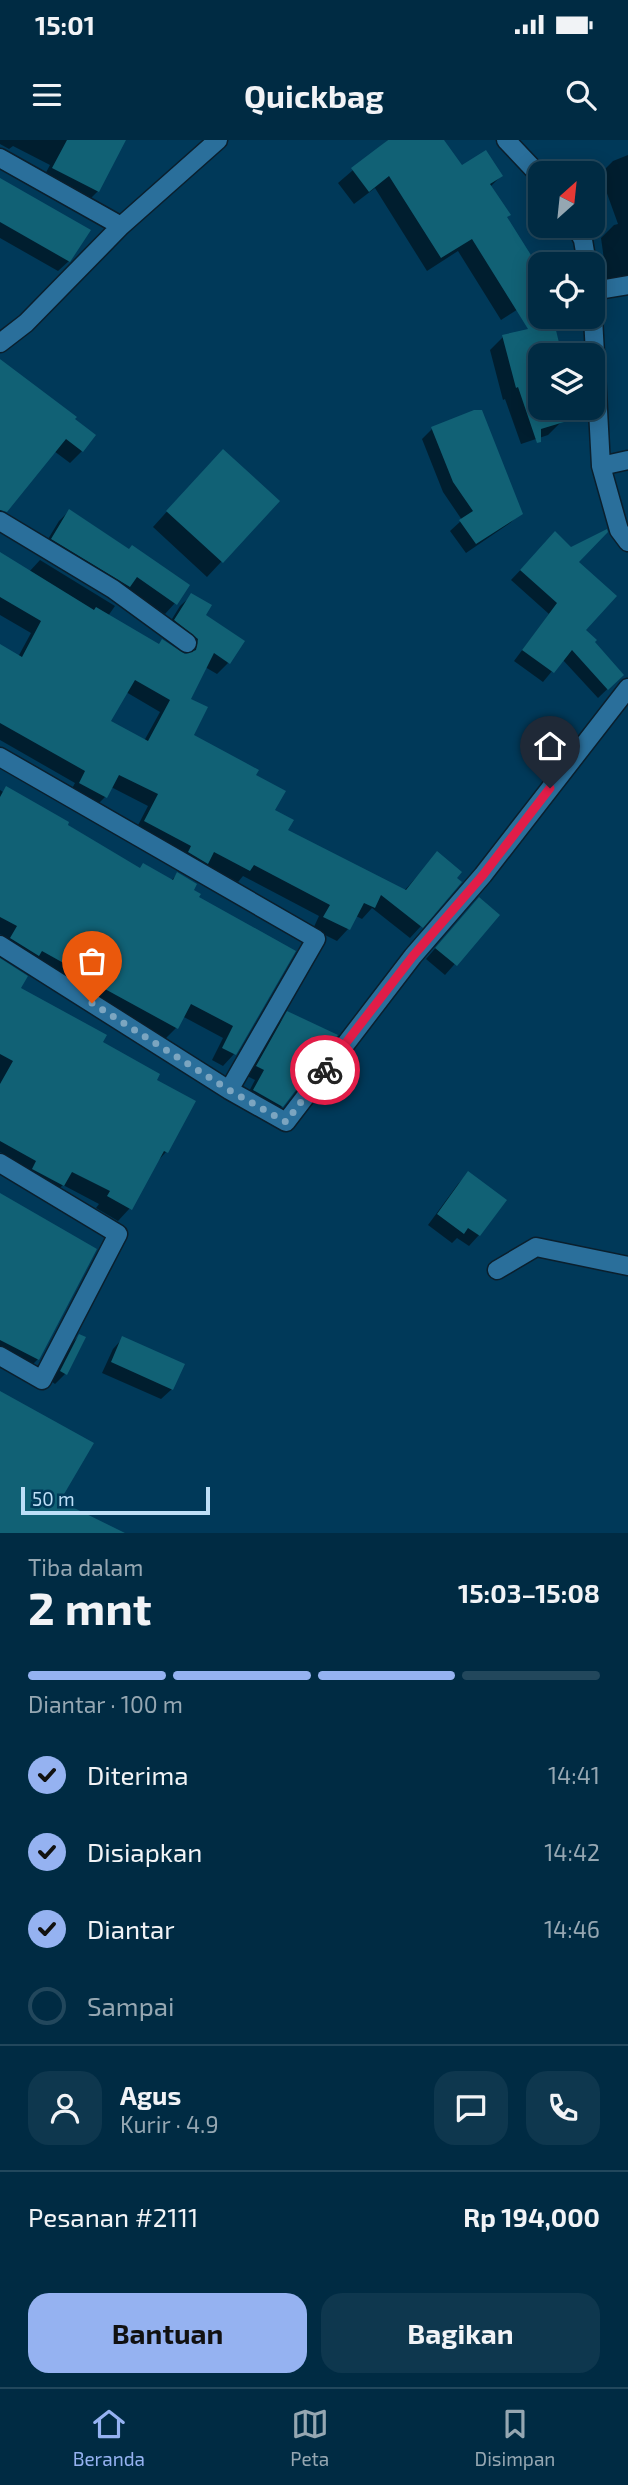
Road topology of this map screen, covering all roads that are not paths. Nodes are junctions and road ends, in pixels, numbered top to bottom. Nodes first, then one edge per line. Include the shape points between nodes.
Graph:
1 (218, 140) edge
2 (506, 140) edge
3 (0, 158) edge
4 (528, 163) edge
5 (121, 226) junction
6 (628, 285) edge
7 (605, 289) edge
8 (594, 329) edge
9 (0, 343) edge
10 (628, 460) edge
11 (601, 466) junction
12 (0, 522) edge
13 (628, 542) edge
14 (187, 643) dead end
15 (628, 688) edge
16 (0, 757) edge
17 (0, 945) edge
18 (229, 1090) junction
19 (0, 1163) edge
20 (628, 1266) edge
21 (497, 1269) dead end
22 (0, 1356) edge

1 - 5 street
2 - 4 street
3 - 5 street
5 - 9 street via 26,323
6 - 7 street
8 - 11 street
10 - 11 street
11 - 13 street via 619,530
12 - 14 street via 113,589
15 - 18 street via 286,1122
16 - 18 street via 316,939
17 - 18 street
19 - 22 street via 118,1234 42,1380
20 - 21 street via 536,1247

